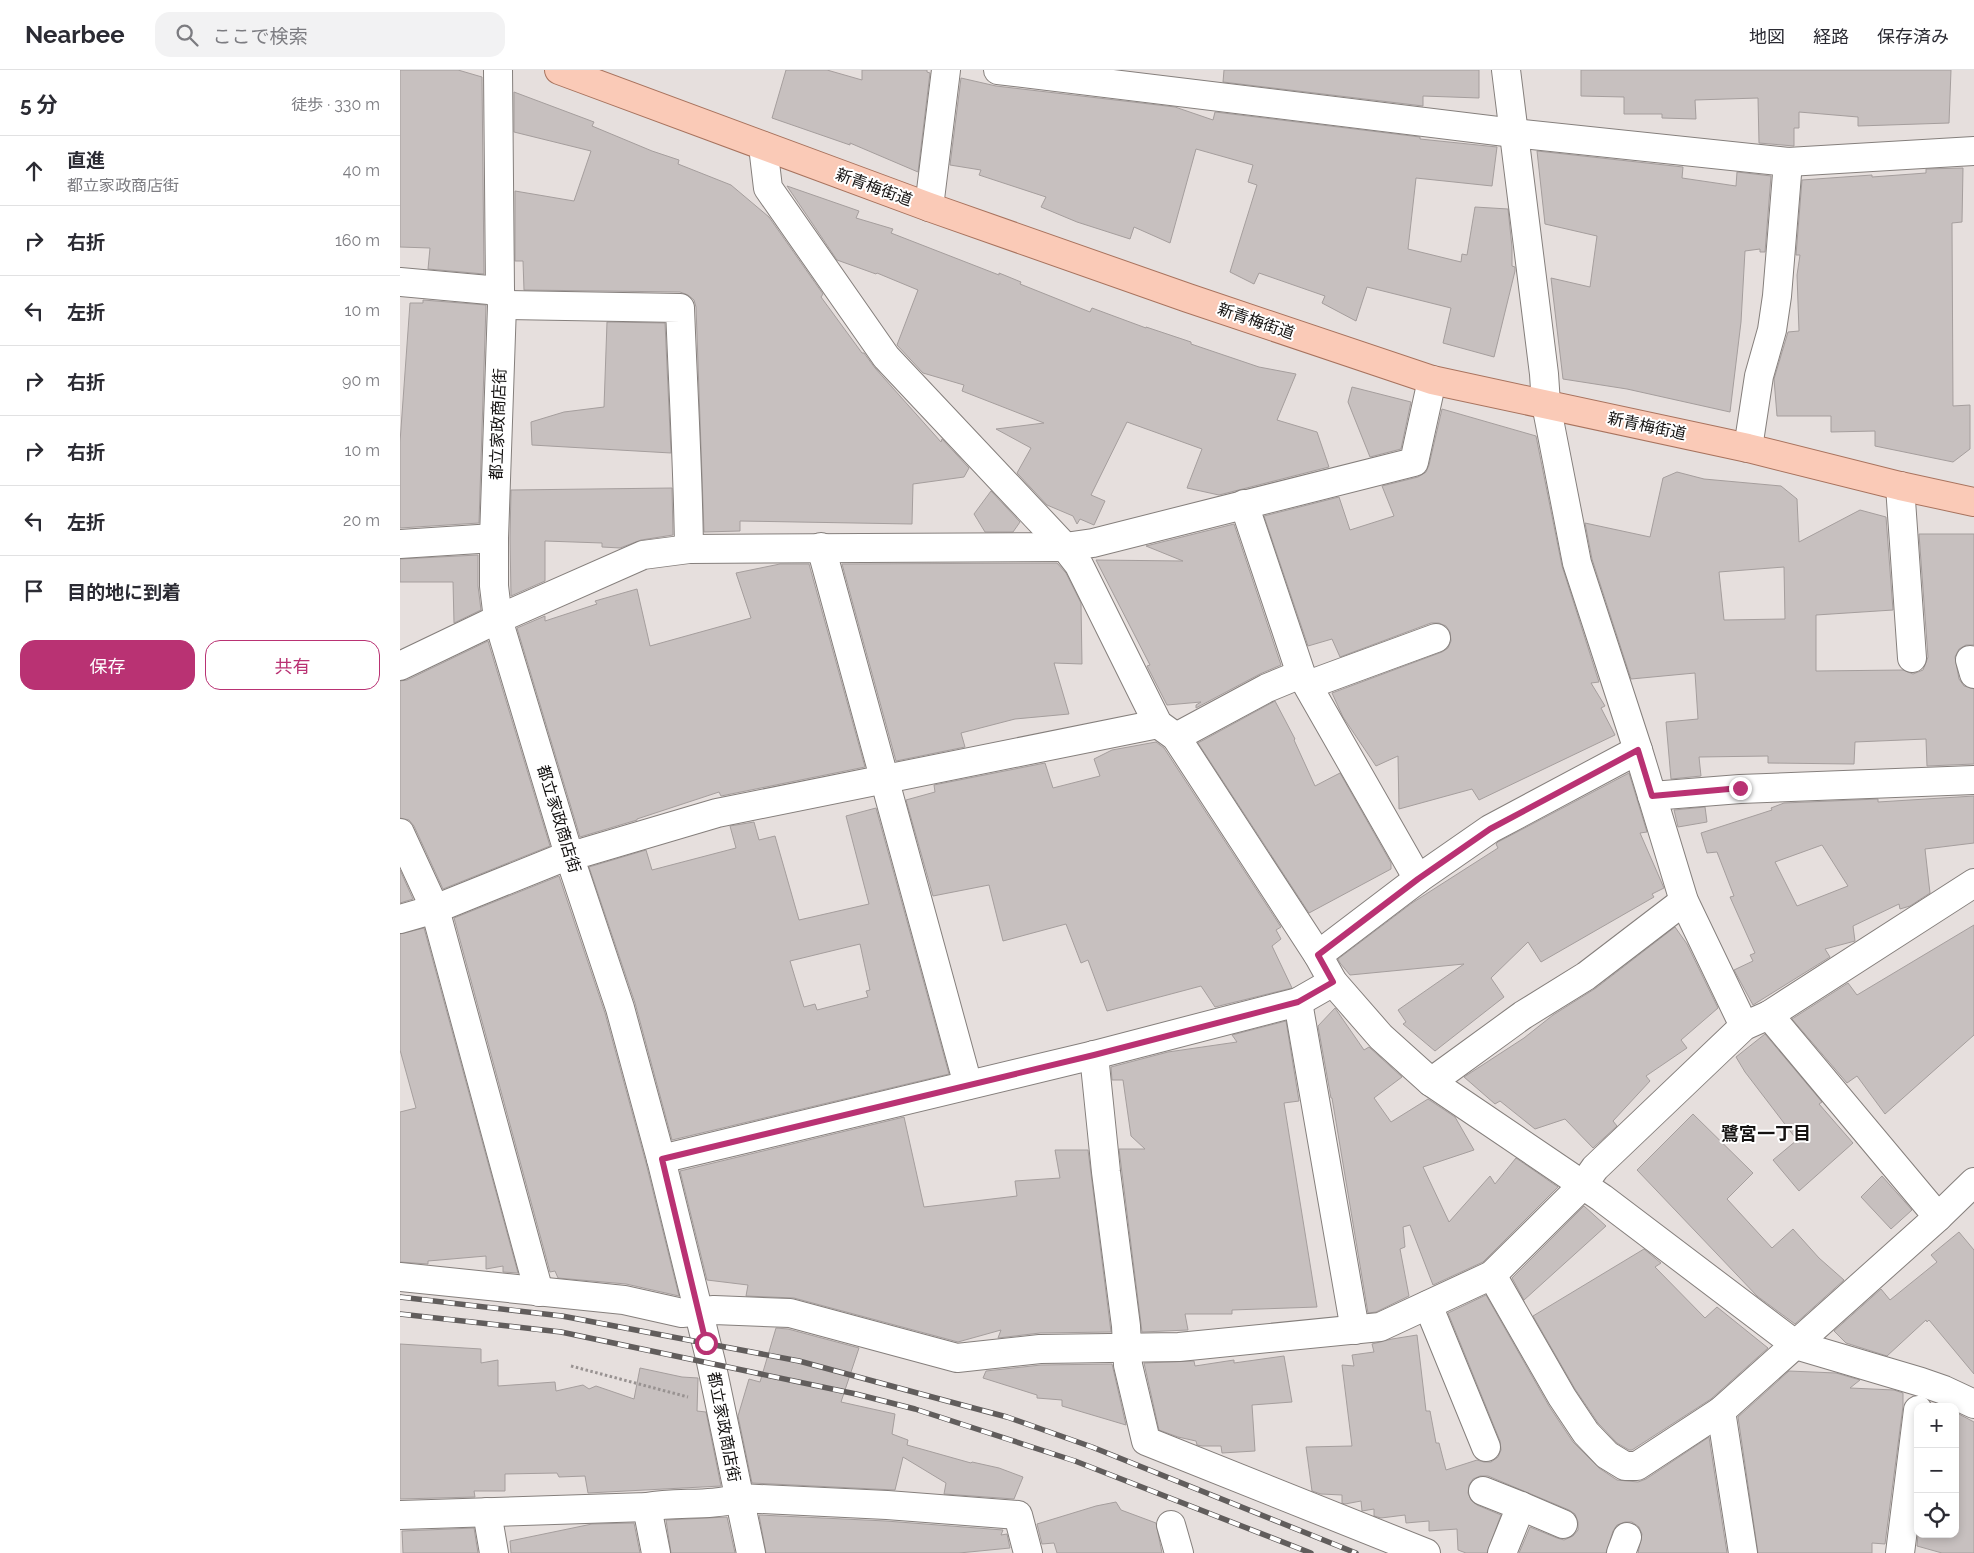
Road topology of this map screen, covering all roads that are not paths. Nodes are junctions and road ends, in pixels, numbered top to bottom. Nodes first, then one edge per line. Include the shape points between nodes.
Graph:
1 (498, 70) edge
2 (559, 70) edge
3 (946, 70) edge
4 (998, 70) edge
5 (1506, 70) edge
6 (1514, 133) junction
7 (763, 146) junction
8 (1974, 151) edge
9 (1788, 162) junction
10 (928, 207) junction
11 (400, 282) edge
12 (501, 298) junction
13 (1432, 380) junction
14 (1546, 404) junction
15 (1748, 448) junction
16 (1900, 486) junction
17 (1974, 502) edge
18 (1244, 504) junction
19 (494, 538) junction
20 (400, 544) edge
21 (821, 547) junction
22 (1065, 547) junction
23 (689, 549) junction
24 (498, 619) junction
25 (1436, 638) dead end
26 (1912, 658) dead end
27 (400, 666) edge
28 (1304, 679) junction
29 (1167, 730) junction
30 (1638, 750) junction
31 (884, 779) junction
32 (1974, 780) edge
33 (1652, 796) junction
34 (400, 833) edge
35 (570, 855) junction
36 (1418, 879) junction
37 (1974, 883) edge
38 (1684, 901) junction
39 (435, 909) junction
40 (400, 918) edge
41 (1318, 955) junction
42 (1333, 982) junction
43 (1298, 1002) junction
44 (1769, 1014) junction
45 (1744, 1026) junction
46 (1094, 1055) junction
47 (1431, 1082) junction
48 (968, 1085) junction
49 (662, 1159) junction
50 (1974, 1182) edge
51 (1583, 1185) junction
52 (1938, 1217) junction
53 (1492, 1275) junction
54 (400, 1277) edge
55 (539, 1292) junction
56 (1428, 1305) junction
57 (698, 1311) junction
58 (1355, 1330) junction
59 (1796, 1344) junction
60 (1127, 1350) junction
61 (1919, 1400) edge
62 (1974, 1404) edge
63 (1721, 1411) junction
64 (1486, 1447) dead end
65 (1483, 1491) dead end
66 (739, 1498) junction
67 (1521, 1506) junction
68 (647, 1507) junction
69 (487, 1512) junction
70 (400, 1516) edge
71 (1171, 1524) dead end
72 (1563, 1524) dead end
73 (494, 1553) edge
74 (656, 1553) edge
75 (751, 1553) edge
76 (1028, 1553) edge
77 (1179, 1553) edge
78 (1426, 1553) edge
79 (1502, 1553) edge
80 (1743, 1553) edge
81 (1900, 1553) edge

1 - 12 street, 都立家政商店街
2 - 7 main road, 新青梅街道
3 - 10 street
4 - 6 street
5 - 6 street
6 - 9 street
6 - 14 street
7 - 10 main road, 新青梅街道
7 - 22 street via 768,188 886,357
8 - 9 street
9 - 15 street via 1776,305
10 - 13 main road, 新青梅街道
11 - 12 street
12 - 19 street, 都立家政商店街
12 - 23 street via 680,308
13 - 14 main road, 新青梅街道
13 - 18 street via 1414,462
14 - 15 main road, 新青梅街道
14 - 30 street via 1577,563
15 - 16 main road, 新青梅街道
16 - 17 main road, 新青梅街道
16 - 26 street
18 - 22 street via 1093,543
18 - 28 street
19 - 20 street
19 - 24 street, 都立家政商店街
21 - 22 street
21 - 23 street
21 - 31 street
22 - 29 street via 1078,565
23 - 24 street via 643,555
24 - 27 street
24 - 35 street, 都立家政商店街
25 - 28 street
28 - 29 street via 1267,688
28 - 36 street
29 - 31 street
29 - 41 street
30 - 33 street
30 - 36 street via 1490,829
31 - 35 street via 717,812
31 - 48 street
32 - 33 street via 1740,788
33 - 38 street
34 - 39 street
35 - 39 street
35 - 49 street, 都立家政商店街 via 620,1008
36 - 41 street
37 - 44 street
38 - 45 street
38 - 47 street via 1586,976 1523,1015
39 - 40 street
39 - 55 street
41 - 42 street
42 - 43 street
42 - 47 street via 1381,1037
43 - 46 street
43 - 58 street
44 - 45 street
44 - 52 street
45 - 51 street via 1595,1168
46 - 48 street
46 - 60 street
47 - 51 street
48 - 49 street
49 - 57 street, 都立家政商店街
50 - 52 street
51 - 53 street
51 - 59 street
52 - 59 street
53 - 56 street
53 - 63 street via 1586,1433 1619,1463 1637,1466
54 - 55 street
55 - 57 street via 624,1300 682,1313
56 - 58 street via 1380,1327
56 - 64 street
57 - 60 street via 790,1313 957,1358 1040,1350
57 - 66 street, 都立家政商店街
58 - 60 street via 1179,1348
59 - 61 street
59 - 63 street
60 - 78 street via 1146,1441
61 - 62 street via 1944,1390
61 - 81 street
63 - 80 street
65 - 67 street
66 - 68 street via 727,1502
66 - 75 street, 都立家政商店街
66 - 76 street via 1018,1515
67 - 72 street
67 - 79 street
68 - 69 street
68 - 74 street
69 - 70 street
69 - 73 street
71 - 77 street

